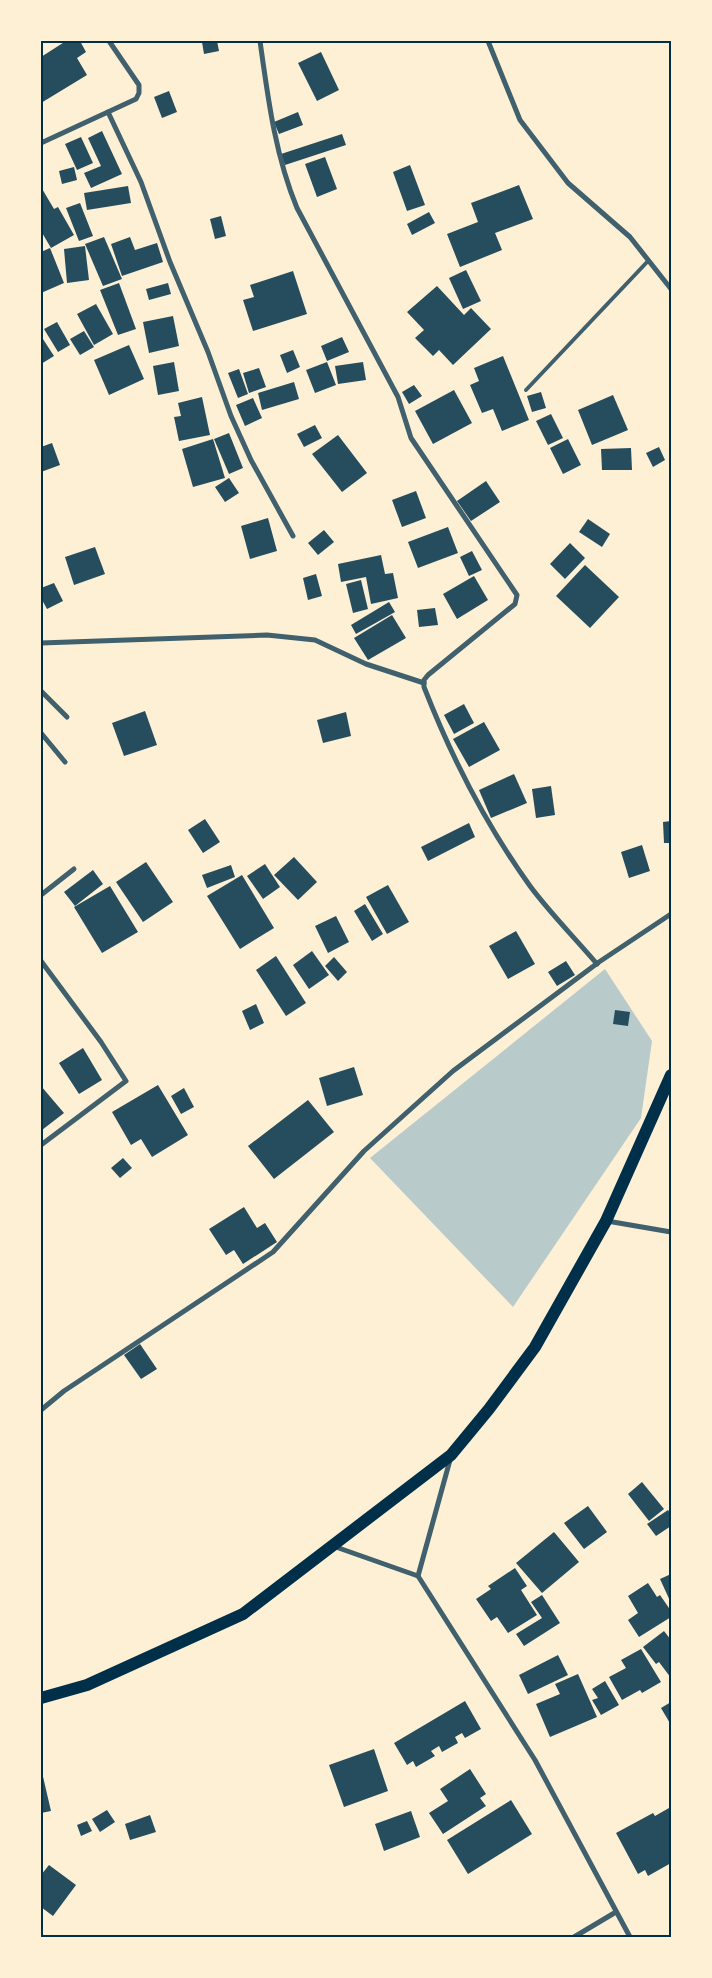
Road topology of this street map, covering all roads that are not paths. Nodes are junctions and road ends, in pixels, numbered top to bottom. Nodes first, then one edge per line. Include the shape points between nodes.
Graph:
1 (109, 41) edge
2 (260, 41) edge
3 (488, 41) edge
4 (108, 112) junction
5 (41, 143) edge
6 (648, 261) junction
7 (671, 289) edge
8 (526, 390) dead end
9 (293, 536) dead end
10 (41, 643) edge
11 (424, 683) junction
12 (41, 691) edge
13 (67, 717) dead end
14 (41, 733) edge
15 (65, 762) dead end
16 (74, 869) dead end
17 (41, 895) edge
18 (671, 914) edge
19 (41, 961) edge
20 (597, 964) junction
21 (671, 1075) edge
22 (41, 1145) edge
23 (606, 1220) junction
24 (671, 1232) edge
25 (41, 1410) edge
26 (451, 1455) junction
27 (332, 1546) junction
28 (418, 1576) junction
29 (41, 1698) edge
30 (616, 1912) junction
31 (574, 1937) edge
32 (630, 1937) edge

1 - 4 street via 139,85 139,93 136,99
2 - 11 street via 275,135 297,208 398,397 411,438 517,595 515,604 428,675
3 - 6 street via 520,120 568,183 630,237
4 - 5 street
4 - 9 street via 141,182 231,416
6 - 7 street
6 - 8 lane
10 - 11 street via 267,634 314,640 366,664
11 - 20 street via 445,741 489,821 530,886
12 - 13 street
14 - 15 street
16 - 17 street
18 - 20 street
19 - 22 street via 126,1081
20 - 25 street via 453,1071 364,1151 273,1252 64,1390
21 - 23 main road
23 - 24 street
23 - 26 main road via 536,1346
26 - 27 main road
26 - 28 street
27 - 28 street
27 - 29 main road via 243,1614 87,1684
28 - 30 street via 535,1760
30 - 31 street
30 - 32 street

